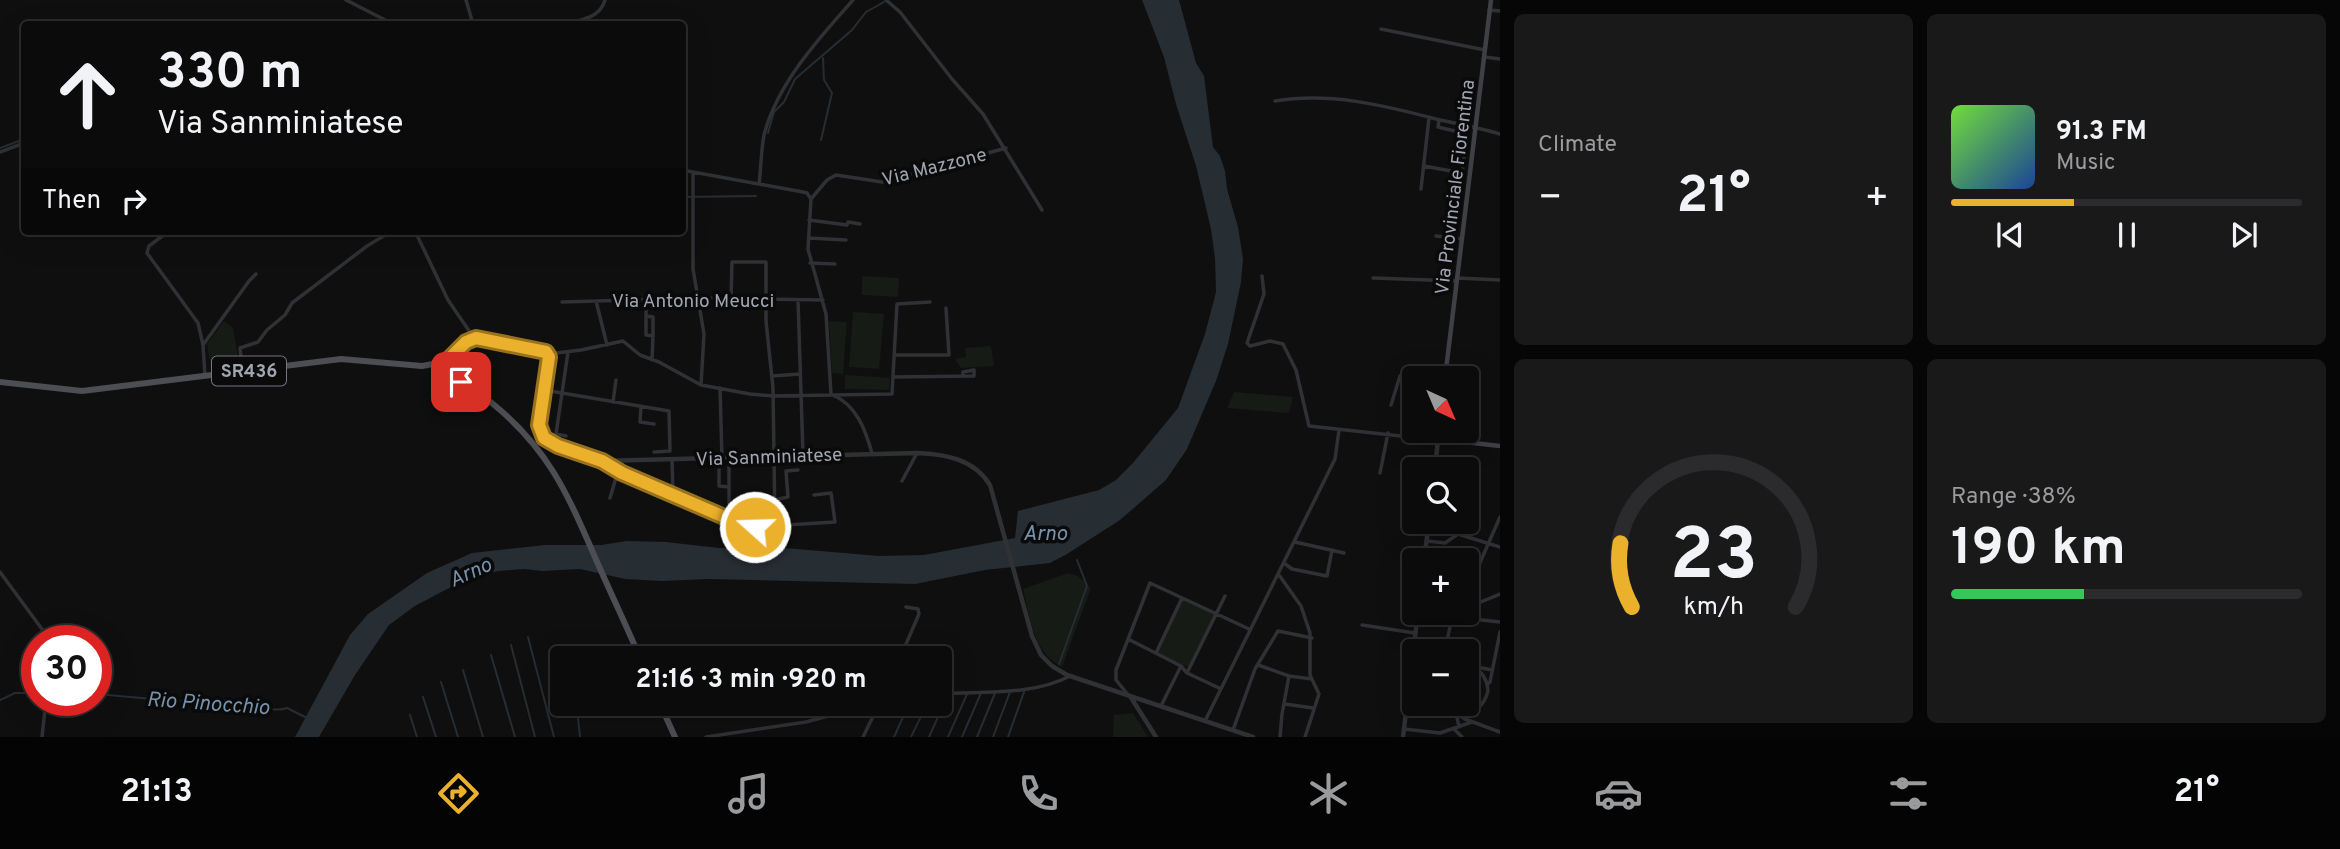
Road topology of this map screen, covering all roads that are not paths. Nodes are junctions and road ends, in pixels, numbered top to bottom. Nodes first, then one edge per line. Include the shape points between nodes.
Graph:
1 (346, 0) edge
2 (466, 0) edge
3 (605, 0) edge
4 (853, 0) edge
5 (886, 0) edge
6 (1491, 0) edge
7 (1489, 10) junction
8 (1500, 11) edge
9 (387, 21) edge
10 (472, 21) edge
11 (576, 21) edge
12 (1381, 29) dead end
13 (1485, 50) junction
14 (1484, 57) junction
15 (1500, 60) edge
16 (1275, 101) dead end
17 (1430, 117) junction
18 (1439, 120) junction
19 (1475, 127) junction
20 (1500, 134) edge
21 (21, 144) edge
22 (1006, 148) junction
23 (0, 152) edge
24 (1424, 166) junction
25 (686, 171) edge
26 (693, 173) junction
27 (1462, 173) junction
28 (1470, 174) junction
29 (759, 184) junction
30 (1421, 189) dead end
31 (811, 199) junction
32 (1042, 210) dead end
33 (809, 220) junction
34 (860, 224) dead end
35 (164, 235) edge
36 (385, 235) edge
37 (417, 235) edge
38 (1436, 236) dead end
39 (808, 238) junction
40 (1462, 239) junction
41 (846, 240) dead end
42 (810, 263) junction
43 (835, 264) dead end
44 (256, 274) dead end
45 (1262, 276) dead end
46 (1373, 278) dead end
47 (1457, 279) junction
48 (1500, 280) edge
49 (699, 298) junction
50 (731, 299) junction
51 (766, 299) junction
52 (646, 300) junction
53 (798, 300) junction
54 (823, 300) junction
55 (596, 301) junction
56 (562, 302) dead end
57 (930, 302) dead end
58 (946, 308) dead end
59 (474, 338) junction
60 (203, 345) junction
61 (607, 345) junction
62 (568, 352) junction
63 (548, 354) junction
64 (895, 355) junction
65 (652, 360) junction
66 (422, 366) junction
67 (447, 366) junction
68 (1447, 366) edge
69 (230, 373) junction
70 (436, 374) junction
71 (800, 374) junction
72 (1402, 375) edge
73 (205, 376) junction
74 (772, 376) junction
75 (963, 376) dead end
76 (893, 377) junction
77 (446, 378) junction
78 (616, 380) dead end
79 (0, 382) edge
80 (461, 382) junction
81 (701, 385) junction
82 (720, 388) junction
83 (544, 390) junction
84 (562, 393) junction
85 (850, 393) junction
86 (831, 394) junction
87 (801, 395) junction
88 (773, 396) junction
89 (613, 402) junction
90 (849, 405) junction
91 (1391, 405) dead end
92 (641, 406) junction
93 (654, 424) dead end
94 (1339, 430) junction
95 (1388, 433) junction
96 (1402, 435) edge
97 (566, 436) dead end
98 (1473, 443) edge
99 (1500, 446) edge
100 (654, 452) dead end
101 (872, 453) junction
102 (917, 453) junction
103 (773, 456) junction
104 (803, 456) junction
105 (720, 458) junction
106 (729, 458) junction
107 (672, 459) junction
108 (602, 461) junction
109 (798, 470) dead end
110 (618, 471) junction
111 (1380, 473) dead end
112 (902, 481) dead end
113 (729, 486) junction
114 (673, 495) junction
115 (814, 495) dead end
116 (611, 498) dead end
117 (774, 500) junction
118 (1500, 517) edge
119 (729, 518) junction
120 (775, 527) junction
121 (1427, 534) edge
122 (1426, 541) junction
123 (1295, 542) junction
124 (1489, 543) junction
125 (1500, 547) edge
126 (1425, 548) edge
127 (1332, 550) junction
128 (1344, 553) dead end
129 (1284, 563) junction
130 (1479, 565) dead end
131 (0, 572) edge
132 (1279, 575) junction
133 (1500, 594) edge
134 (1225, 596) dead end
135 (1182, 598) junction
136 (1479, 603) edge
137 (906, 607) dead end
138 (1216, 614) junction
139 (1479, 620) edge
140 (1500, 622) edge
141 (39, 625) edge
142 (1362, 625) dead end
143 (1416, 625) edge
144 (1249, 629) junction
145 (1500, 632) edge
146 (1415, 633) junction
147 (1312, 638) junction
148 (1128, 639) junction
149 (1415, 639) edge
150 (635, 646) edge
151 (905, 646) edge
152 (1156, 653) junction
153 (1258, 665) junction
154 (1181, 666) junction
155 (1479, 668) edge
156 (1479, 670) edge
157 (1493, 670) junction
158 (1187, 673) junction
159 (1070, 676) junction
160 (1289, 676) junction
161 (1312, 679) junction
162 (1487, 684) junction
163 (1219, 688) junction
164 (952, 693) edge
165 (1129, 696) junction
166 (1166, 697) junction
167 (1285, 704) junction
168 (1161, 706) junction
169 (1479, 706) edge
170 (1168, 708) junction
171 (1313, 708) junction
172 (44, 716) edge
173 (665, 716) edge
174 (828, 716) edge
175 (873, 716) edge
176 (1406, 716) edge
177 (1458, 716) edge
178 (1462, 716) edge
179 (1474, 716) edge
180 (1205, 721) junction
181 (1472, 722) junction
182 (1460, 727) junction
183 (1404, 729) junction
184 (1454, 729) junction
185 (1233, 730) junction
186 (1500, 732) edge
187 (42, 737) edge
188 (675, 737) edge
189 (706, 737) edge
190 (863, 737) edge
191 (1156, 737) edge
192 (1253, 737) edge
193 (1280, 737) edge
194 (1305, 737) edge
195 (1403, 737) edge
196 (1462, 737) edge

1 - 9 street
2 - 10 street
3 - 11 street via 595,15
4 - 29 street via 775,105 764,137
5 - 22 street via 975,102
6 - 7 main road, Via Provinciale Fiorentina
7 - 8 street
7 - 13 main road, Via Provinciale Fiorentina
12 - 13 street
13 - 14 main road, Via Provinciale Fiorentina
14 - 15 street
14 - 19 main road, Via Provinciale Fiorentina
16 - 17 street via 1316,96
17 - 18 street
17 - 24 street
18 - 19 street
18 - 27 street via 1437,127 1467,134
19 - 20 street
19 - 28 main road, Via Provinciale Fiorentina
21 - 23 street
22 - 31 street, Via Mazzone via 882,182 835,175
22 - 32 street
24 - 27 street
24 - 30 street
25 - 26 street
26 - 29 street
26 - 49 street via 693,268
27 - 28 street
28 - 40 main road, Via Provinciale Fiorentina
29 - 31 street via 807,193
31 - 33 street
33 - 34 street
33 - 39 street
35 - 60 street via 147,253 198,323
36 - 69 street via 292,303 258,342 240,348 242,366 229,369
37 - 59 street via 448,300
38 - 40 street
39 - 41 street
39 - 42 street
40 - 47 main road, Via Provinciale Fiorentina
42 - 43 street
42 - 54 street
44 - 60 street
45 - 94 street via 1264,293 1247,343 1283,344 1296,370 1307,425
46 - 47 street
47 - 48 street
47 - 68 main road, Via Provinciale Fiorentina
49 - 50 street, Via Antonio Meucci
49 - 52 street, Via Antonio Meucci
49 - 81 street via 704,341
50 - 51 street, Via Antonio Meucci
50 - 51 street via 732,262 766,262
51 - 53 street, Via Antonio Meucci
51 - 74 street
52 - 55 street, Via Antonio Meucci
52 - 65 street via 646,316 653,317
53 - 54 street, Via Antonio Meucci
53 - 71 street
54 - 86 street
55 - 56 street, Via Antonio Meucci
55 - 61 street
57 - 64 street via 897,304
58 - 64 street via 949,355
59 - 63 street
59 - 67 street
60 - 73 street
61 - 62 street
61 - 65 street via 623,341
62 - 63 street
62 - 84 street
63 - 83 street
64 - 76 street
65 - 81 street
66 - 67 main road, SR436
66 - 69 main road, SR436 via 341,359
66 - 70 main road, SR436
67 - 70 main road via 436,368
67 - 77 main road via 450,376
67 - 80 main road, SR436
69 - 73 main road, SR436
70 - 77 main road, SR436
71 - 74 street
71 - 87 street
72 - 91 street
73 - 79 main road, SR436 via 82,391
74 - 88 street
75 - 76 street
76 - 85 street via 892,394
77 - 80 main road, SR436
78 - 89 street
80 - 150 main road, SR436 via 536,444 566,491
81 - 82 street
82 - 88 street
82 - 105 street
83 - 84 street
83 - 108 street, Via Sanminiatese via 539,425 546,439
84 - 89 street
84 - 97 street via 556,434
85 - 86 street
85 - 90 street
86 - 87 street
86 - 90 street
87 - 88 street
87 - 104 street
88 - 103 street
89 - 92 street
90 - 101 street via 865,429
92 - 93 street via 640,422
92 - 100 street via 670,408 670,451
94 - 95 street
94 - 123 street via 1335,459
95 - 96 street
95 - 111 street
98 - 99 main road
101 - 102 street, Via Sanminiatese
101 - 104 street, Via Sanminiatese
102 - 112 street
102 - 159 street, Via Sanminiatese via 965,462 988,481 1038,649 1052,666
103 - 104 street, Via Sanminiatese
103 - 106 street, Via Sanminiatese
103 - 117 street
105 - 106 street, Via Sanminiatese
105 - 107 street, Via Sanminiatese
105 - 113 street via 719,486
106 - 113 street
107 - 108 street, Via Sanminiatese
107 - 114 street
108 - 110 street
109 - 117 street via 786,471 788,497
110 - 114 street
110 - 116 street
113 - 119 street
114 - 119 street
115 - 120 street via 831,493 835,522
117 - 120 street
118 - 124 street
119 - 120 street via 755,527
121 - 122 street
122 - 124 street via 1445,543 1458,534
122 - 126 street
123 - 127 street
123 - 129 street
124 - 125 street
124 - 130 street
127 - 128 street
127 - 129 street via 1327,576
129 - 132 street
131 - 141 street
132 - 144 street
132 - 147 street via 1301,606
133 - 136 street
134 - 138 street
135 - 138 street
135 - 148 street via 1150,583
135 - 152 street
137 - 151 street via 919,614
138 - 144 street
138 - 158 street
139 - 140 street
142 - 146 street
143 - 146 street
144 - 163 street
145 - 157 street
146 - 149 street
147 - 153 street via 1278,631
147 - 161 street
148 - 152 street
148 - 165 street via 1115,676
152 - 154 street
153 - 160 street
153 - 185 street
154 - 158 street
154 - 166 street
155 - 157 street
156 - 162 street
157 - 162 street
158 - 163 street
159 - 164 street via 1026,689
159 - 165 street
160 - 161 street
160 - 167 street
161 - 171 street via 1319,694
162 - 169 street via 1486,698
163 - 180 street
165 - 168 street
165 - 191 street
166 - 168 street
166 - 170 street
167 - 171 street
167 - 193 street
168 - 170 street
170 - 180 street
171 - 194 street
172 - 187 street
173 - 188 main road
174 - 189 street
175 - 190 street
176 - 183 street
177 - 182 street
178 - 181 street
179 - 181 street
180 - 185 street
181 - 182 street
181 - 186 street
182 - 184 street
183 - 184 street via 1440,733
183 - 195 street
184 - 196 street
185 - 192 street

